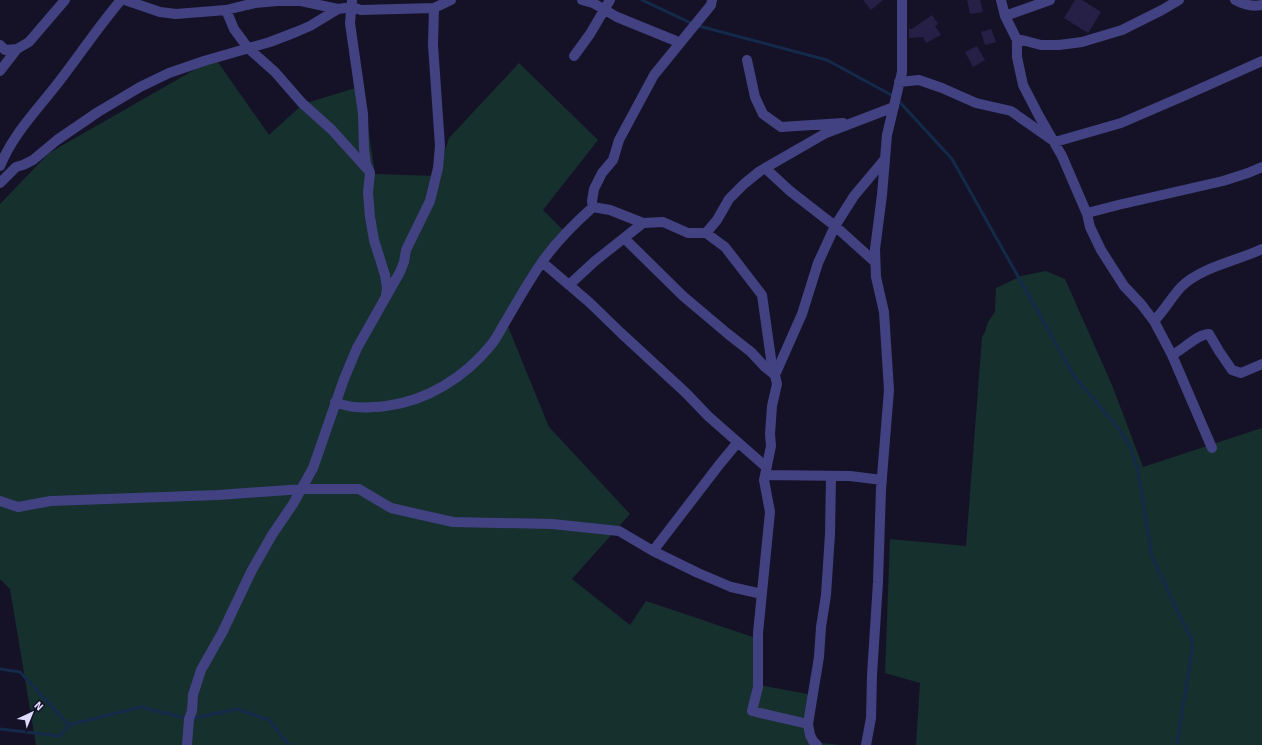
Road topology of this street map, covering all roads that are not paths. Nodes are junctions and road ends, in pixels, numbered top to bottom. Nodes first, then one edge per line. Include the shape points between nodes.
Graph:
1 (65, 0) edge
2 (121, 0) edge
3 (125, 0) edge
4 (451, 0) edge
5 (582, 0) edge
6 (610, 0) edge
7 (712, 0) edge
8 (902, 0) edge
9 (1001, 0) edge
10 (1050, 0) edge
11 (1179, 0) edge
12 (1235, 0) edge
13 (352, 4) edge
14 (1262, 5) edge
15 (434, 8) junction
16 (338, 9) junction
17 (226, 10) junction
18 (605, 10) junction
19 (1005, 16) junction
20 (1017, 40) junction
21 (679, 44) junction
22 (0, 46) edge
23 (248, 48) junction
24 (17, 49) junction
25 (574, 56) dead end
26 (747, 60) dead end
27 (1262, 61) edge
28 (0, 70) edge
29 (899, 82) junction
30 (894, 107) junction
31 (852, 123) junction
32 (1055, 142) junction
33 (885, 159) junction
34 (0, 166) edge
35 (1262, 167) edge
36 (765, 168) junction
37 (370, 173) junction
38 (0, 184) edge
39 (593, 207) junction
40 (1087, 214) junction
41 (643, 223) junction
42 (835, 226) junction
43 (706, 233) junction
44 (624, 238) junction
45 (1262, 249) edge
46 (542, 262) junction
47 (875, 262) junction
48 (569, 286) junction
49 (386, 297) junction
50 (1154, 321) junction
51 (1172, 355) junction
52 (1262, 364) edge
53 (774, 374) junction
54 (335, 402) junction
55 (738, 442) junction
56 (1212, 448) dead end
57 (766, 471) junction
58 (831, 476) junction
59 (882, 480) junction
60 (302, 488) junction
61 (0, 501) edge
62 (653, 551) junction
63 (762, 594) junction
64 (808, 724) junction
65 (187, 745) edge
66 (817, 745) edge
67 (866, 745) edge

1 - 24 street via 29,42
2 - 34 street via 26,121
3 - 17 street via 160,12 176,14
4 - 15 street
5 - 18 street
6 - 18 street
7 - 21 street via 711,5
8 - 29 street via 902,72
9 - 19 street
10 - 19 street
11 - 20 street via 1122,30 1082,42 1041,45
12 - 14 street via 1252,6
13 - 15 street via 361,10
13 - 16 street
13 - 37 street via 350,23 363,114 364,149
15 - 49 street via 434,75 440,146 438,168 430,201 406,250 400,272
16 - 17 street via 301,1 255,3
16 - 23 street via 310,26
17 - 23 street via 234,29
18 - 21 street
18 - 25 street
19 - 20 street
20 - 32 street via 1017,57 1023,85
21 - 39 street via 654,75 628,121 613,160 602,173 594,189
22 - 24 street via 5,50
23 - 37 street via 332,130
23 - 38 street via 168,73 140,87 98,112 33,160 16,166
24 - 28 street
26 - 31 street via 755,97 763,114 781,127
27 - 32 street via 1121,123
29 - 30 street
29 - 32 street via 919,80 976,103 1011,111
30 - 31 street
30 - 33 street via 887,135
31 - 36 street via 826,133
32 - 40 street
33 - 42 street via 854,196
33 - 47 street
35 - 40 street via 1223,181
36 - 42 street
36 - 43 street via 729,199
37 - 49 street via 370,217 385,275
39 - 41 street via 610,210
39 - 46 street via 574,223
40 - 50 street via 1101,250 1124,286
41 - 43 street via 663,222 688,233
41 - 44 street
42 - 47 street
42 - 53 street via 818,263 802,314
43 - 53 street via 726,247 762,295
44 - 48 street
44 - 53 street via 683,296
45 - 50 street via 1196,276 1182,287
46 - 48 street
46 - 54 street via 492,344 470,367 446,384 422,397 399,404 366,408
47 - 59 street via 884,312 890,390
48 - 55 street
49 - 54 street via 358,348
50 - 51 street
51 - 52 street via 1197,338 1209,334 1232,370 1241,373
51 - 56 street
53 - 57 street via 777,384 772,406 771,446
54 - 60 street via 313,468
55 - 57 street
55 - 62 street
57 - 58 street
57 - 63 street via 764,480 770,512
58 - 59 street
58 - 64 street via 826,596 820,657
59 - 67 street via 871,718
60 - 61 street via 218,495 51,501 18,507
60 - 62 street via 359,489 392,508 453,522 552,524 619,531
60 - 65 street via 259,558 201,670 193,695
62 - 63 street via 731,587
63 - 64 street via 758,633 758,687 752,711
64 - 66 street via 810,736

